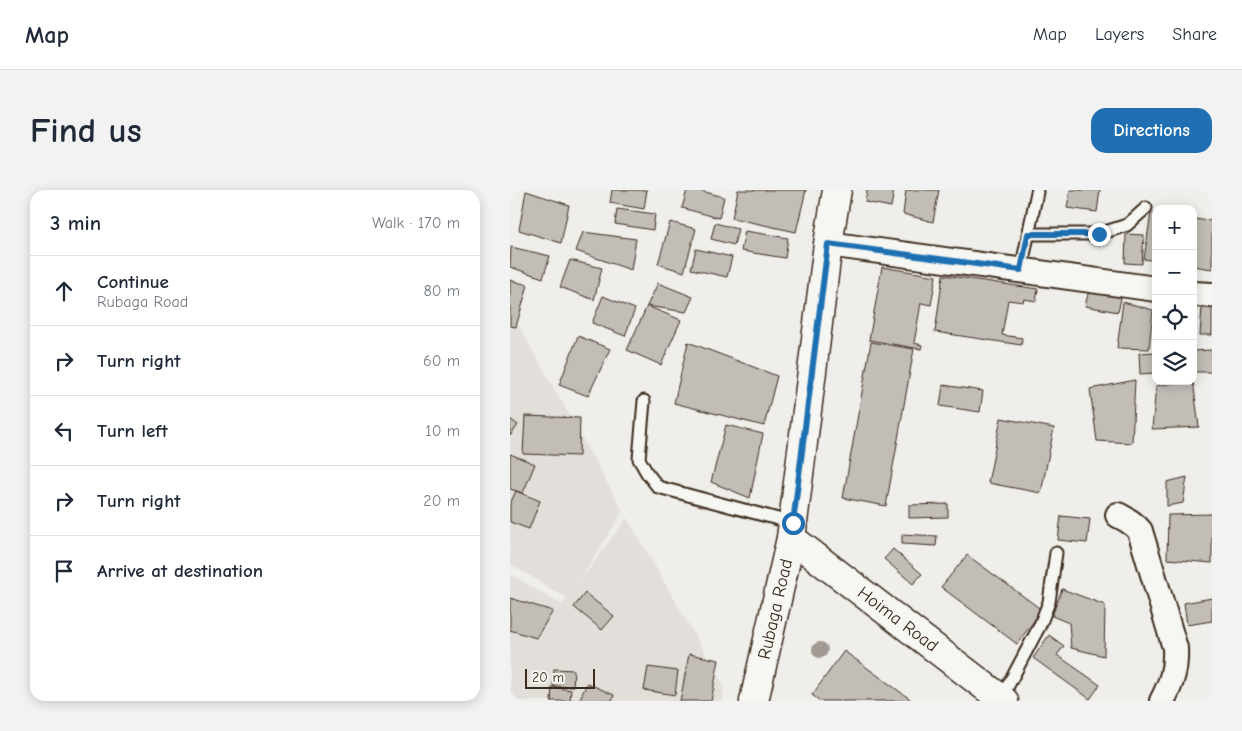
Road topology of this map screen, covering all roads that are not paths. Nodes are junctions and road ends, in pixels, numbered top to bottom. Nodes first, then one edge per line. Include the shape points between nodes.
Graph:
1 (838, 190) edge
2 (1036, 192) dead end
3 (1146, 208) dead end
4 (1028, 234) junction
5 (828, 244) junction
6 (1021, 270) junction
7 (1152, 288) edge
8 (1197, 294) edge
9 (1212, 295) edge
10 (644, 401) dead end
11 (1118, 515) dead end
12 (792, 530) junction
13 (1056, 553) dead end
14 (994, 698) edge
15 (754, 701) edge
16 (1162, 701) edge

1 - 5 main road, Rubaga Road
2 - 4 lane
3 - 4 lane via 1127,225 1099,234
4 - 6 lane
5 - 6 street
5 - 12 main road, Rubaga Road
6 - 7 street
8 - 9 street
10 - 12 lane via 639,459 658,487
11 - 16 street via 1131,521 1140,532 1175,648 1173,677
12 - 14 main road, Hoima Road
12 - 15 main road, Rubaga Road
13 - 14 lane via 1049,602 1040,624

